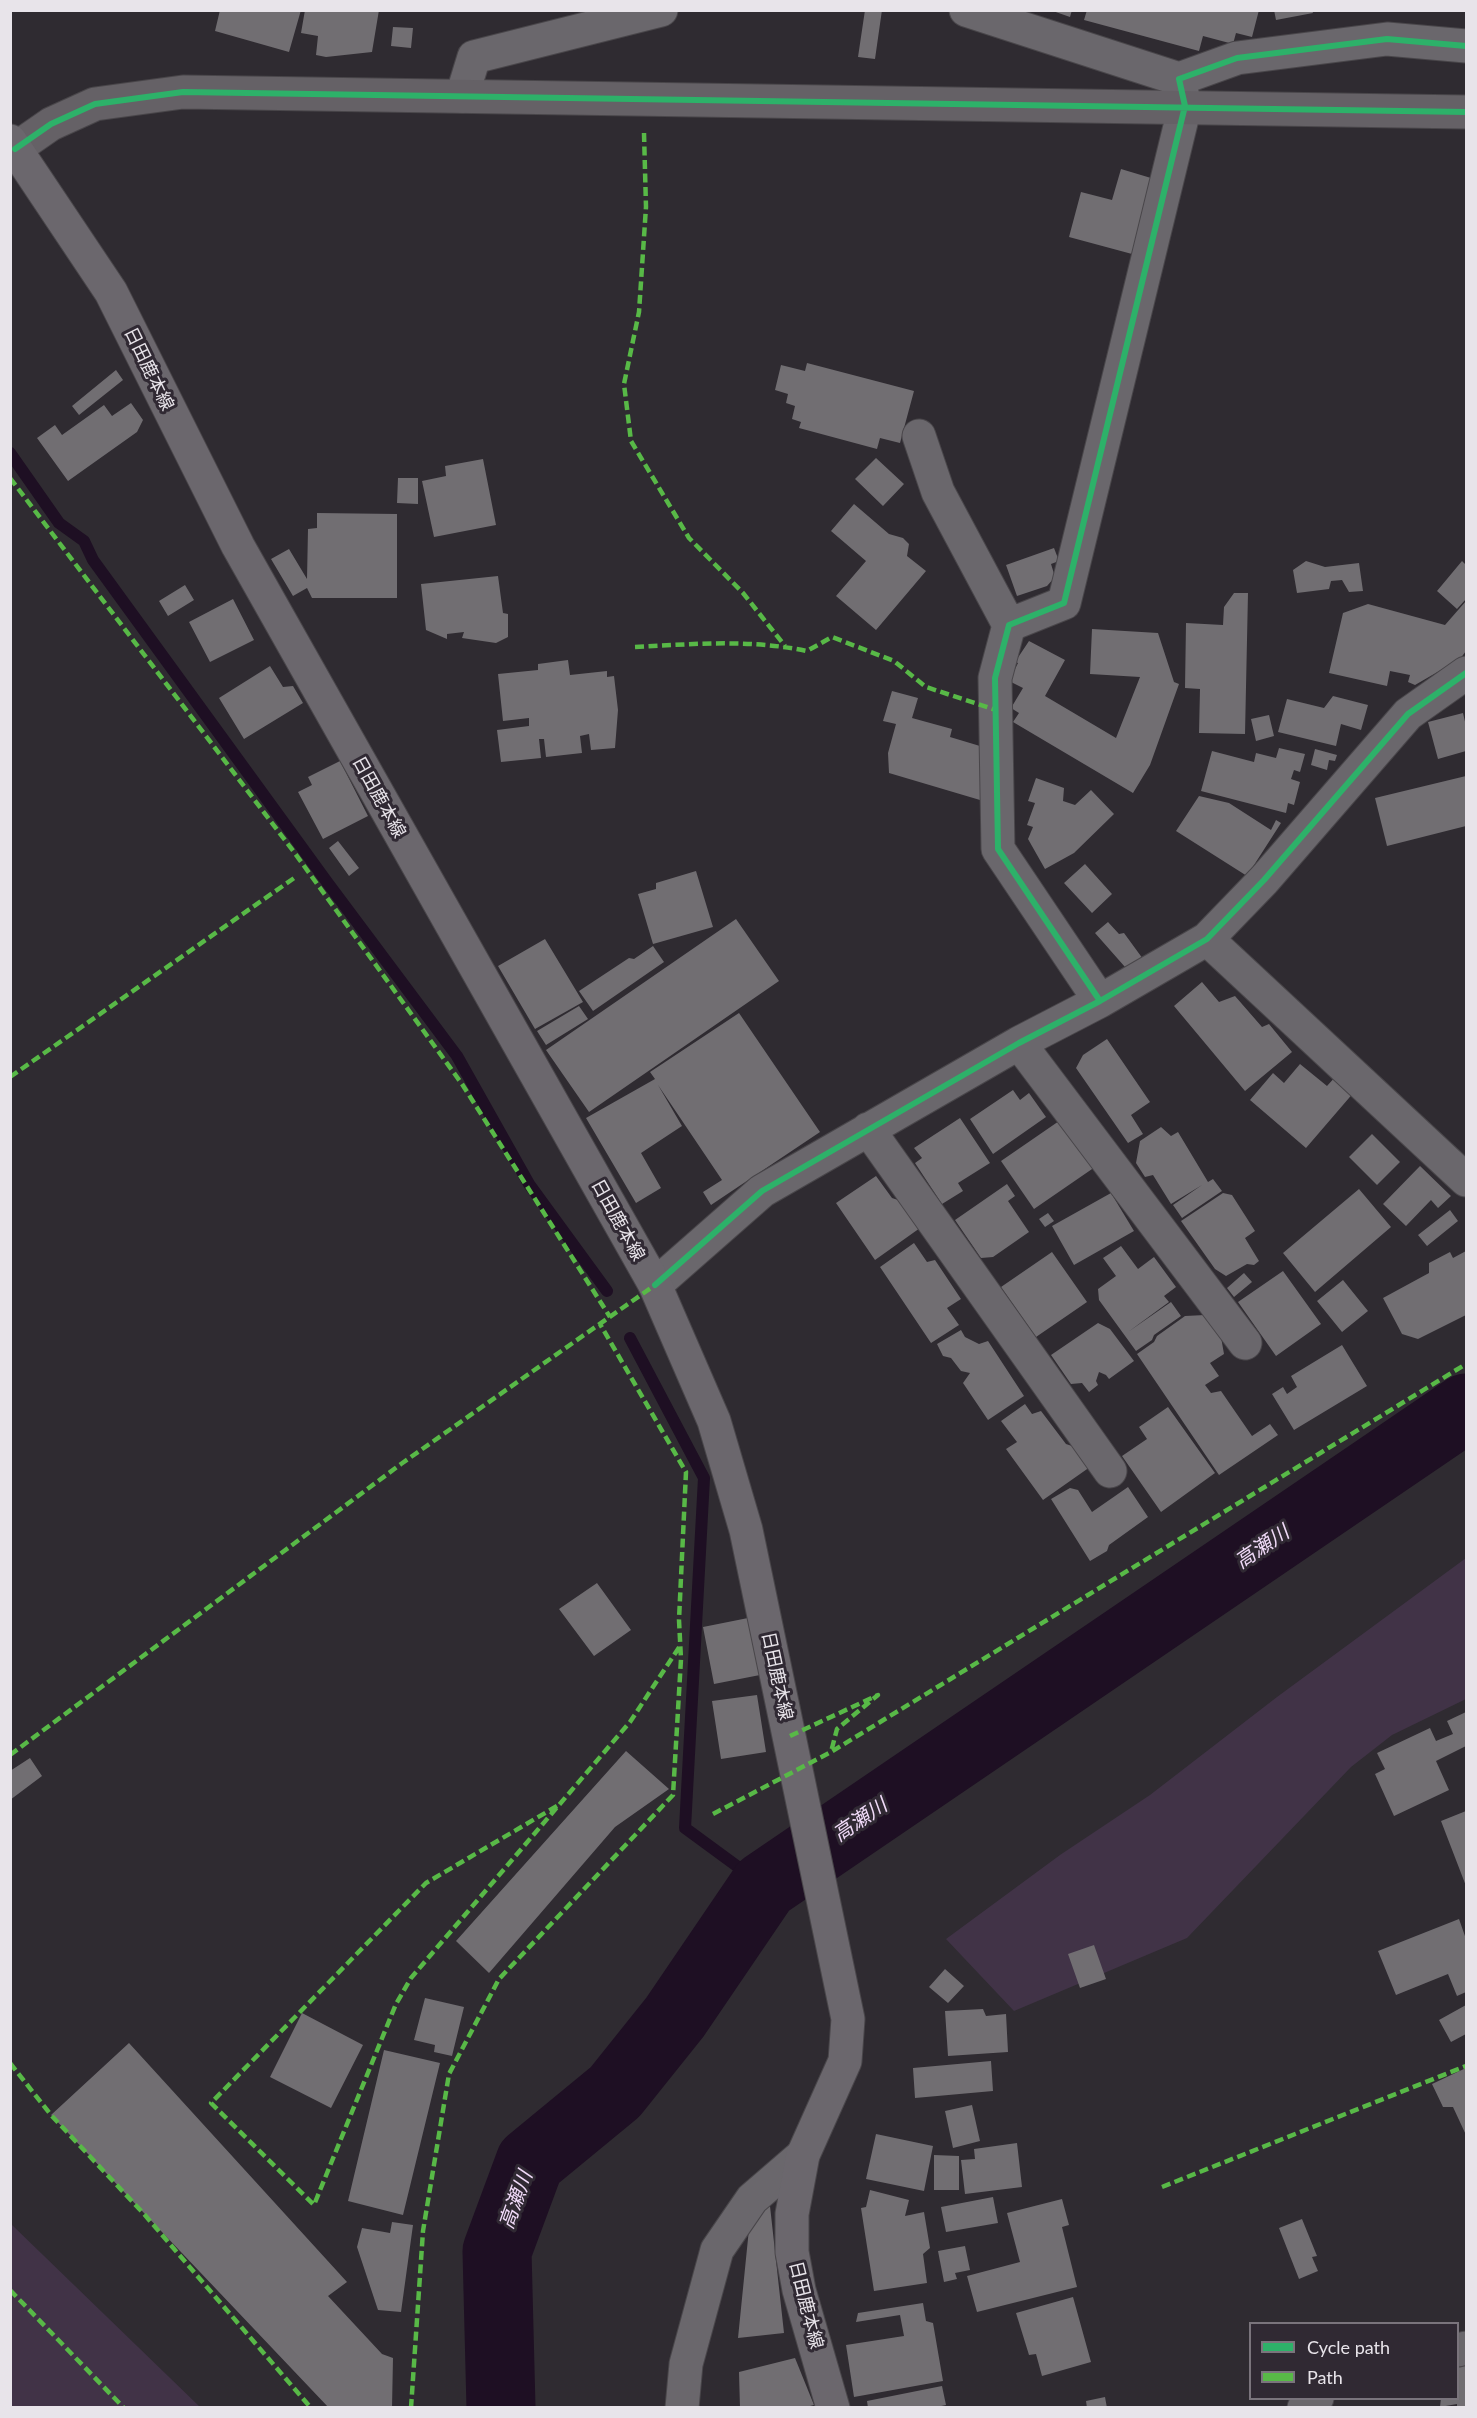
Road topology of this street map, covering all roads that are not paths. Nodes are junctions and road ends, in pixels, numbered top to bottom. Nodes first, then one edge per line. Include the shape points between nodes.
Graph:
1 (661, 10) edge
2 (966, 10) edge
3 (1467, 46) edge
4 (1182, 92) junction
5 (462, 96) junction
6 (1467, 112) edge
7 (13, 145) edge
8 (919, 436) dead end
9 (1009, 625) junction
10 (1467, 673) edge
11 (1207, 939) junction
12 (1100, 1001) junction
13 (1020, 1043) junction
14 (868, 1130) junction
15 (1467, 1180) edge
16 (655, 1285) junction
17 (1245, 1344) dead end
18 (1110, 1470) dead end
19 (803, 2155) junction
20 (682, 2408) edge
21 (833, 2408) edge

1 - 5 street via 474,57
2 - 4 street
3 - 4 street via 1387,39 1237,58
4 - 5 street
4 - 6 street
4 - 9 street via 1064,603
5 - 7 street via 183,92 95,104
7 - 16 main road, 日田鹿本線 via 111,292 238,546
8 - 9 street via 939,492
9 - 12 street via 995,678 998,849
10 - 11 street via 1408,714 1264,880
11 - 12 street
11 - 15 street
12 - 13 street
13 - 14 street
13 - 17 street
14 - 16 street via 762,1191
14 - 18 street
16 - 19 main road, 日田鹿本線 via 714,1421 746,1530 848,2019 845,2061
19 - 20 street via 752,2199 717,2250 686,2364
19 - 21 main road, 日田鹿本線 via 792,2214 792,2252

